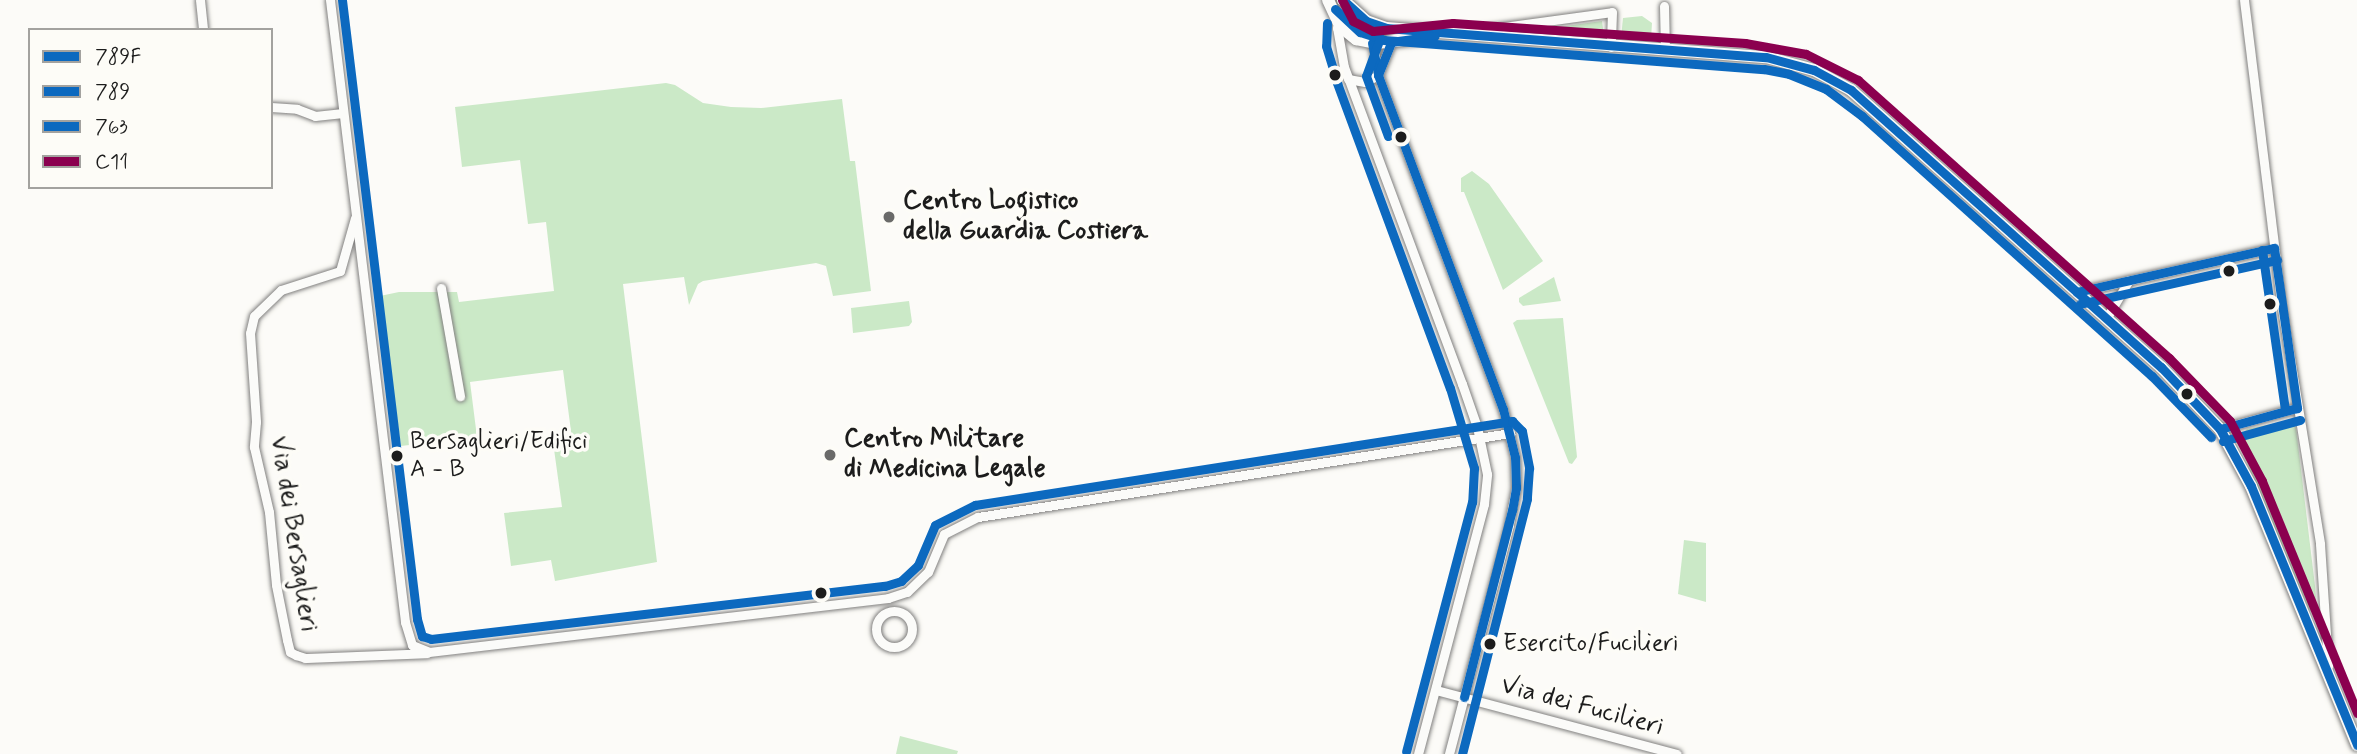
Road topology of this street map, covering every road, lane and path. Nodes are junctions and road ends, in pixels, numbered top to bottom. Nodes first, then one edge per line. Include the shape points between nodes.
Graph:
1 (200, 0) edge
2 (330, 0) edge
3 (1328, 0) edge
4 (1343, 0) edge
5 (2244, 0) edge
6 (1664, 6) dead end
7 (1366, 21) junction
8 (1339, 24) junction
9 (203, 28) edge
10 (1452, 35) junction
11 (1391, 42) junction
12 (1372, 43) junction
13 (1611, 47) junction
14 (1665, 50) junction
15 (1378, 75) junction
16 (1348, 79) junction
17 (273, 107) edge
18 (343, 113) junction
19 (356, 215) junction
20 (2274, 248) junction
21 (2129, 280) junction
22 (441, 288) dead end
23 (2077, 292) junction
24 (2106, 318) junction
25 (460, 396) dead end
26 (2297, 408) junction
27 (2220, 429) junction
28 (1510, 433) junction
29 (1480, 439) junction
30 (886, 613) joint
31 (429, 652) junction
32 (2328, 674) junction
33 (1436, 690) junction
34 (1464, 697) junction
35 (2357, 745) edge
36 (1418, 754) edge
37 (1449, 754) edge
38 (1676, 754) edge

1 - 9 street
2 - 18 street, Via dei Bersaglieri
3 - 8 street
4 - 7 street
5 - 20 street
6 - 14 street
7 - 8 street
7 - 10 street via 1386,28
7 - 12 street
8 - 12 street via 1356,39
8 - 16 street
10 - 11 street
10 - 13 street
10 - 13 street via 1612,12
11 - 12 street
11 - 15 street
12 - 15 street
13 - 14 street
14 - 23 street via 1777,59 1832,78 1880,115
15 - 16 street via 1365,82
15 - 28 street
16 - 29 street
17 - 18 street via 315,116
18 - 19 street, Via dei Bersaglieri
19 - 31 street, Via dei Bersaglieri via 405,622 412,645
19 - 31 street, Via dei Bersaglieri via 340,271 281,290 254,316 250,333 254,447 269,512 276,585 290,652 296,655 333,658
20 - 21 street
20 - 26 street
21 - 23 street
21 - 24 street
22 - 25 street
23 - 24 street
24 - 27 street via 2197,401
26 - 27 street
26 - 32 street via 2320,544
27 - 32 street via 2251,486
28 - 29 street
28 - 34 street via 1517,488
29 - 31 street, Via dei Bersaglieri via 987,514 944,534 928,572 907,592 888,598
29 - 33 street via 1487,474 1484,504
30 - 30 street via 878,621 878,637 886,645 902,645 912,632 910,621 902,613
32 - 35 street
33 - 34 street, Via dei Fucilieri
33 - 36 street
34 - 37 street
34 - 38 street, Via dei Fucilieri

